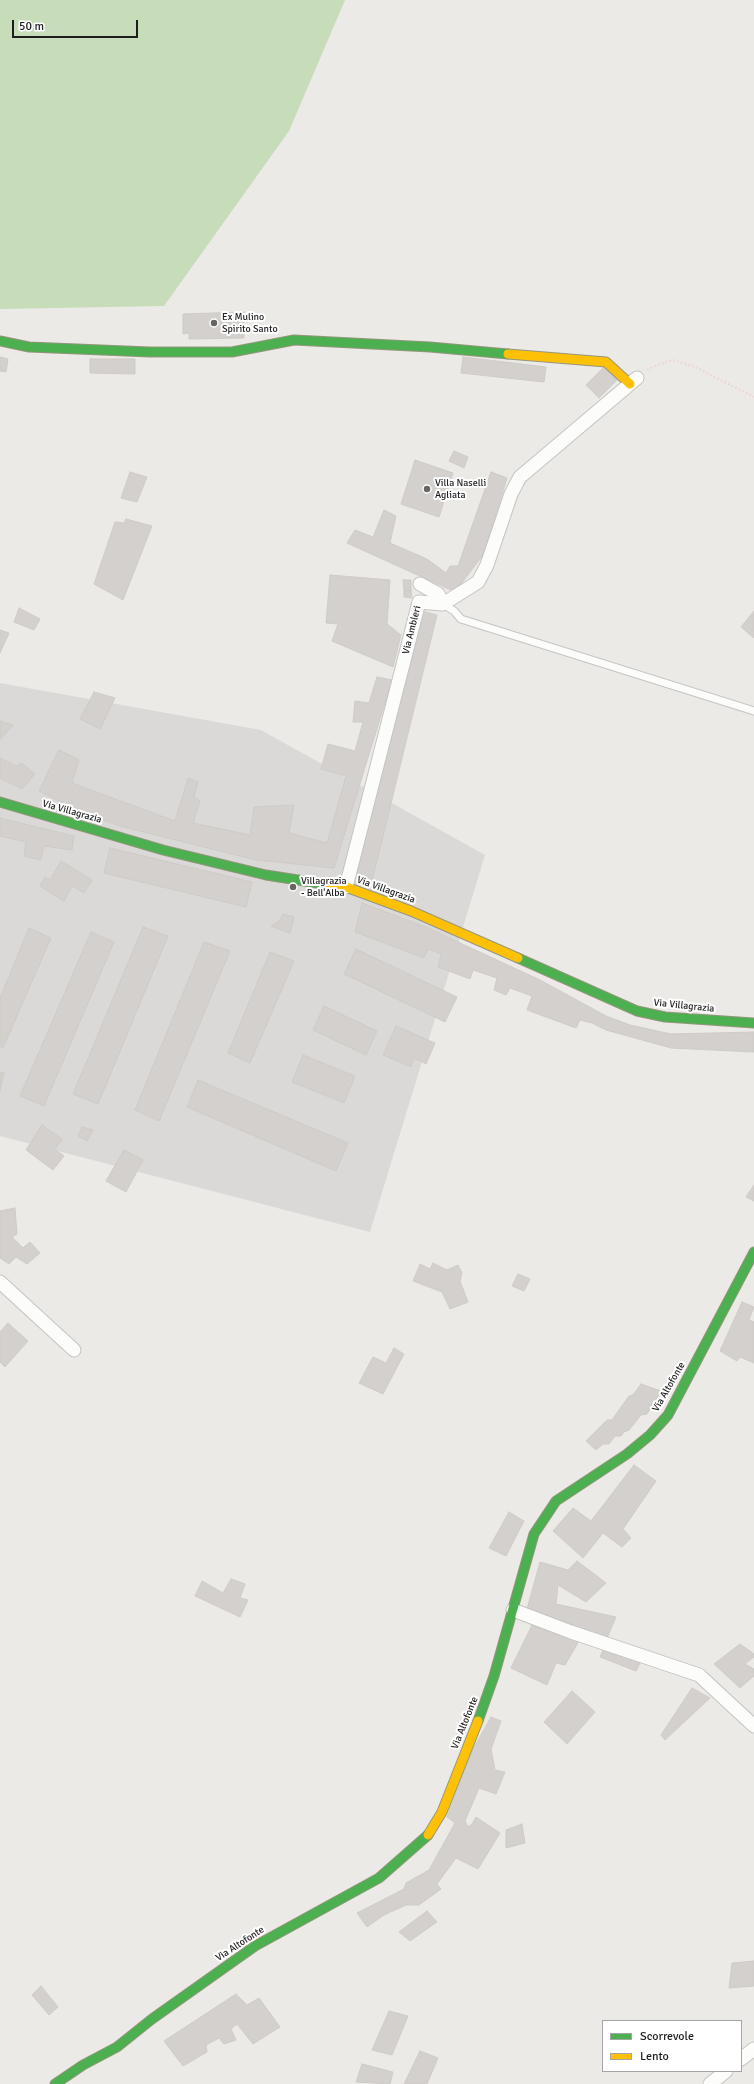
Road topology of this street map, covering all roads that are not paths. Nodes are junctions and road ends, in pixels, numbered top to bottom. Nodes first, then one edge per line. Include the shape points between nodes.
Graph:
1 (0, 341) edge
2 (634, 381) joint
3 (420, 584) dead end
4 (443, 604) junction
5 (754, 711) edge
6 (0, 802) edge
7 (346, 887) junction
8 (754, 1023) edge
9 (754, 1252) edge
10 (0, 1282) edge
11 (74, 1350) dead end
12 (512, 1610) junction
13 (754, 1726) edge
14 (754, 2049) edge
15 (742, 2058) edge
16 (725, 2072) edge
17 (56, 2084) edge
18 (710, 2084) edge

1 - 2 street via 29,347 150,352 232,352 294,340 430,348 606,362
2 - 4 street via 520,477 487,565 478,582
3 - 4 street via 438,594
4 - 5 lane via 461,619
4 - 7 street, Via Ambleri via 419,602
6 - 7 street, Via Villagrazia via 163,850 266,875
7 - 8 street, Via Villagrazia via 411,911 638,1011 666,1017
9 - 12 street, Via Altofonte via 668,1415 650,1435 627,1454 556,1501 534,1534
10 - 11 street
12 - 13 street via 699,1675
12 - 17 street, Via Altofonte via 480,1718 442,1812 425,1839 379,1878 255,1946 117,2047 83,2065
14 - 15 street
16 - 18 street

